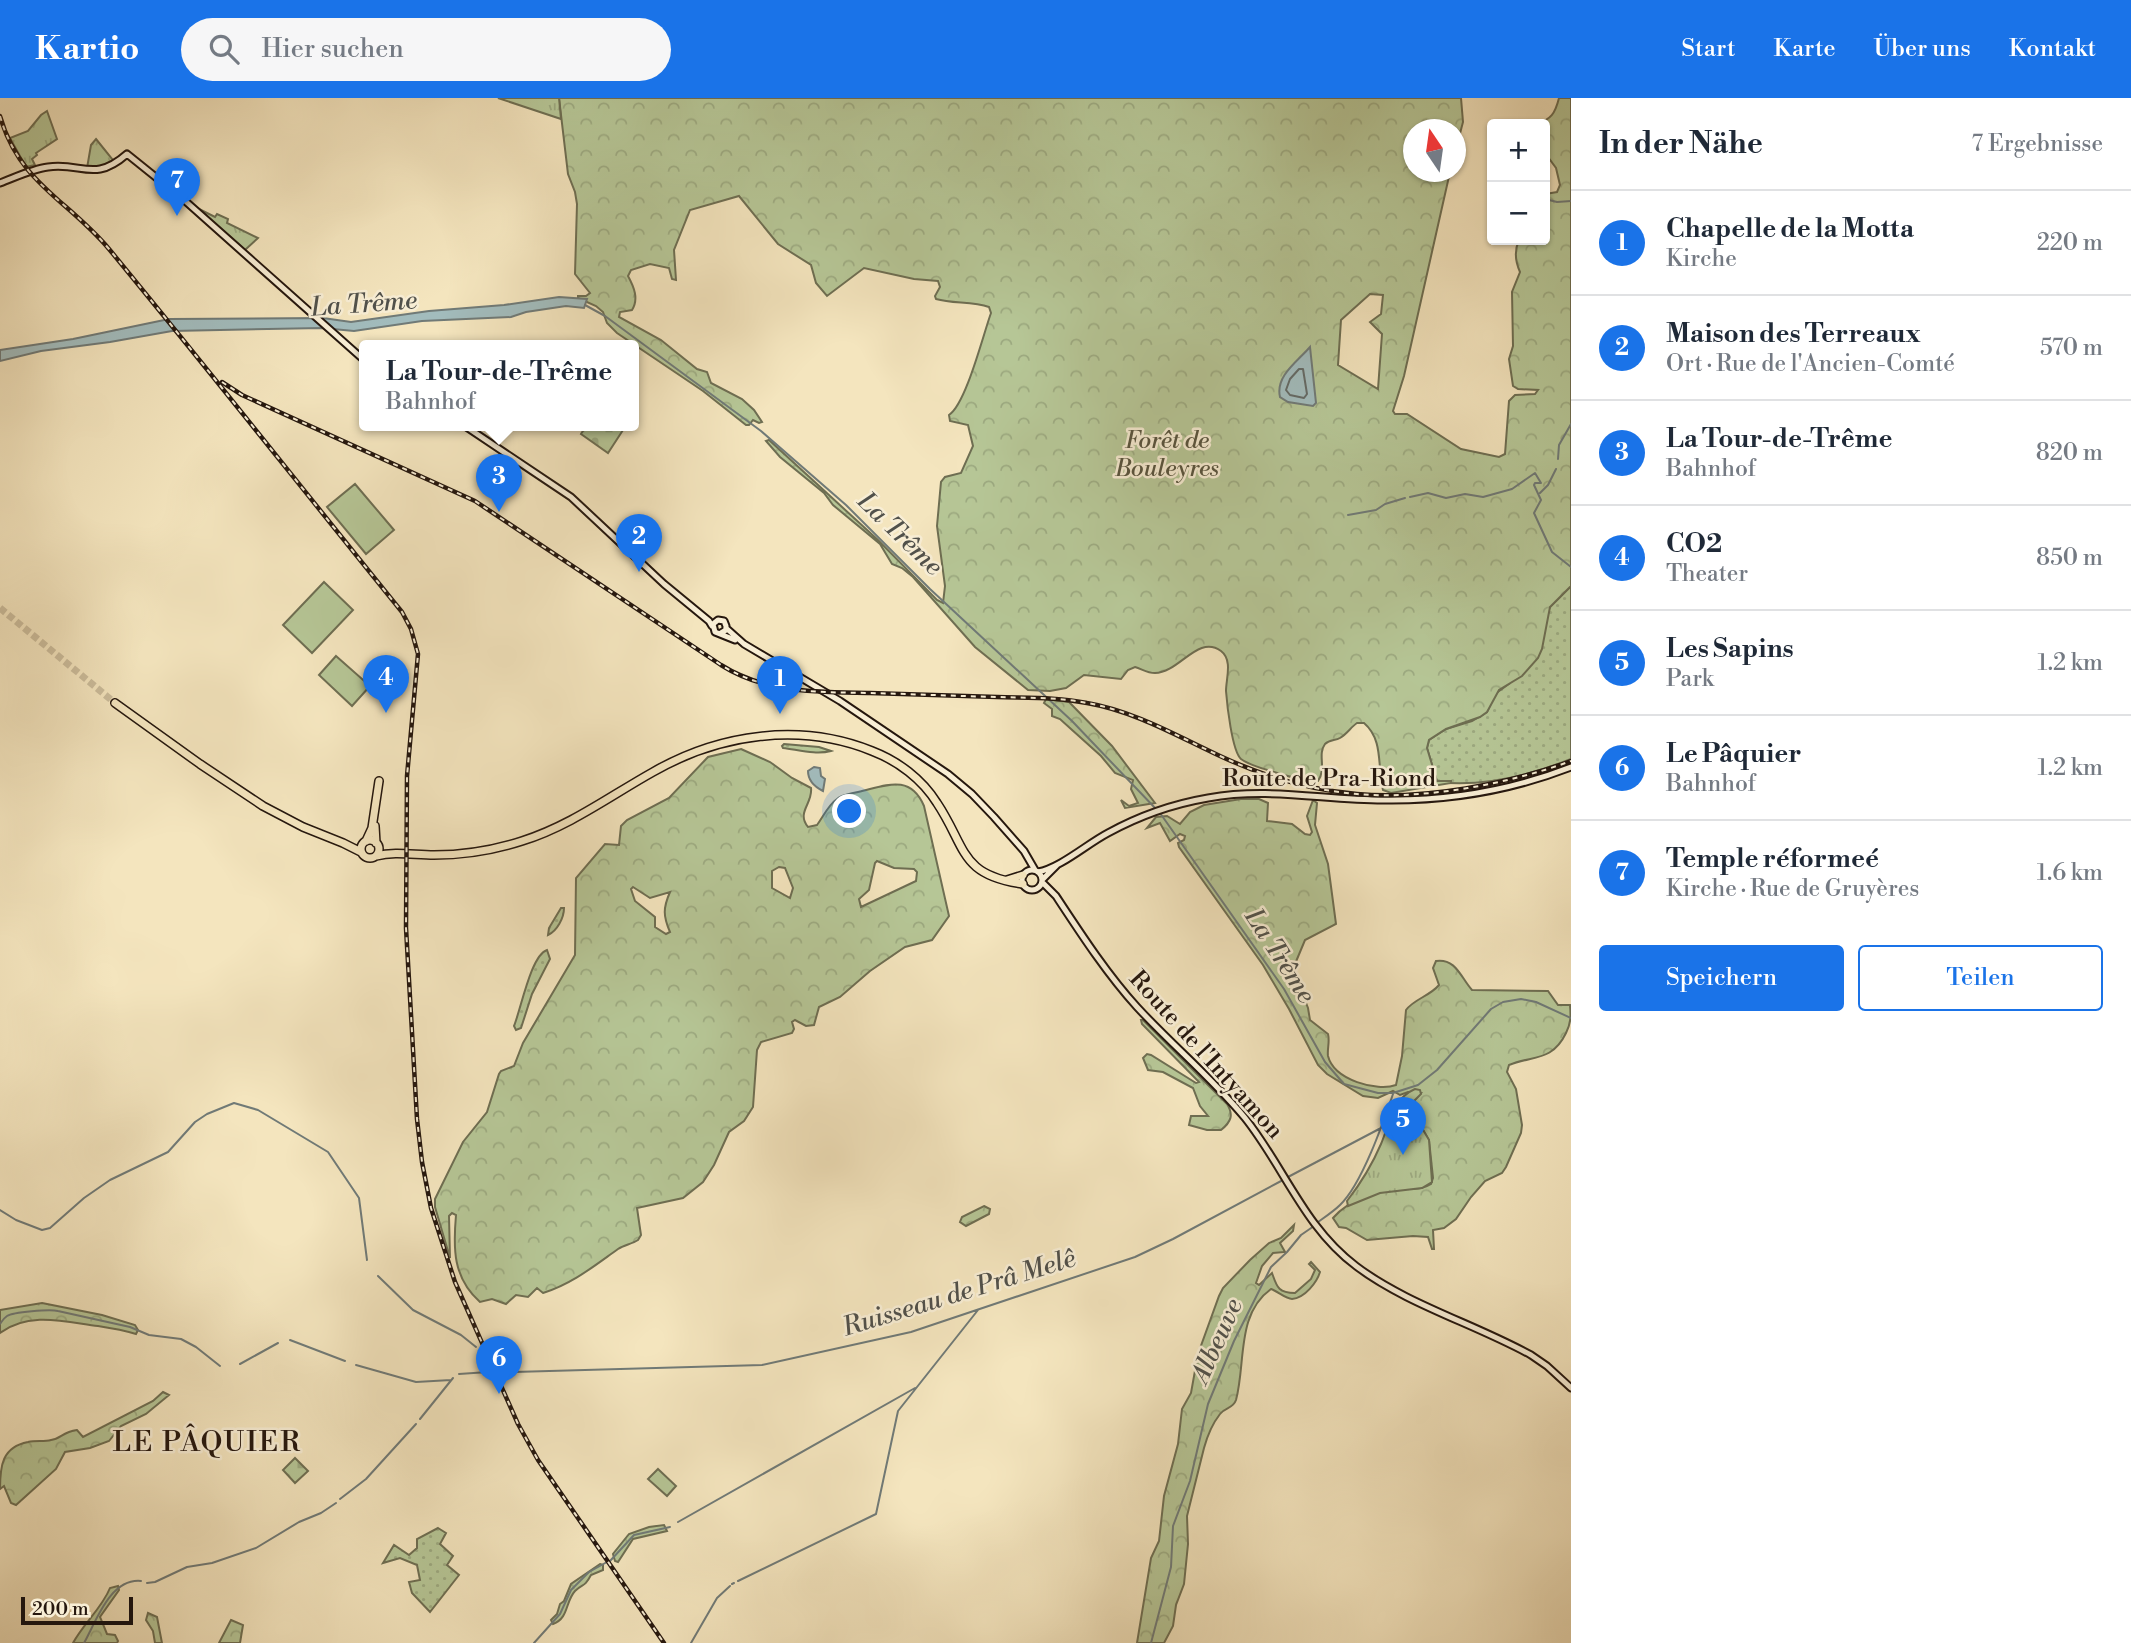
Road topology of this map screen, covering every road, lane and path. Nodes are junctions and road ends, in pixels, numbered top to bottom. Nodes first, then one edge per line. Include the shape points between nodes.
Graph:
1 (0, 183) edge
2 (359, 355) edge
3 (473, 431) edge
4 (699, 611) junction
5 (718, 620) junction
6 (712, 626) junction
7 (726, 628) junction
8 (721, 633) junction
9 (744, 644) junction
10 (115, 703) tunnel mouth
11 (1571, 767) edge
12 (365, 842) junction
13 (343, 843) junction
14 (377, 844) junction
15 (1018, 846) junction
16 (361, 852) junction
17 (395, 853) junction
18 (376, 856) junction
19 (1056, 865) junction
20 (1037, 871) junction
21 (1024, 874) junction
22 (1003, 880) junction
23 (1042, 881) junction
24 (1023, 884) junction
25 (1037, 889) junction
26 (1059, 900) junction
27 (1571, 1388) edge

1 - 2 main road via 48,167 106,168 127,154
3 - 4 main road via 571,497
4 - 5 main road
4 - 6 main road
5 - 6 main road
5 - 7 main road via 724,621
6 - 8 main road
7 - 8 main road
7 - 9 main road
8 - 9 main road
9 - 15 main road via 948,774 977,798
10 - 13 highway via 263,806
11 - 19 main road, Route de Pra-Riond via 1506,787 1437,797 1383,800 1260,792 1214,796 1129,822
12 - 13 highway
12 - 14 highway
12 - 14 highway via 382,783
12 - 16 highway
13 - 16 highway
14 - 17 highway
14 - 18 highway
15 - 20 main road
15 - 21 main road via 1025,860
16 - 18 highway via 366,858
17 - 18 highway
17 - 22 highway via 450,855 518,842 566,824 696,751 739,739 796,735 861,747 905,769 936,802 967,858 981,872
19 - 20 main road, Route de Pra-Riond
19 - 23 main road, Route de Pra-Riond
20 - 21 main road
20 - 23 main road
21 - 22 highway
21 - 24 main road
22 - 24 highway
23 - 25 main road
23 - 26 main road, Route de l'Intyamon
24 - 25 main road
25 - 26 main road, Route de l'Intyamon
26 - 27 main road, Route de l'Intyamon via 1126,994 1240,1112 1311,1221 1341,1254 1375,1279 1531,1355

